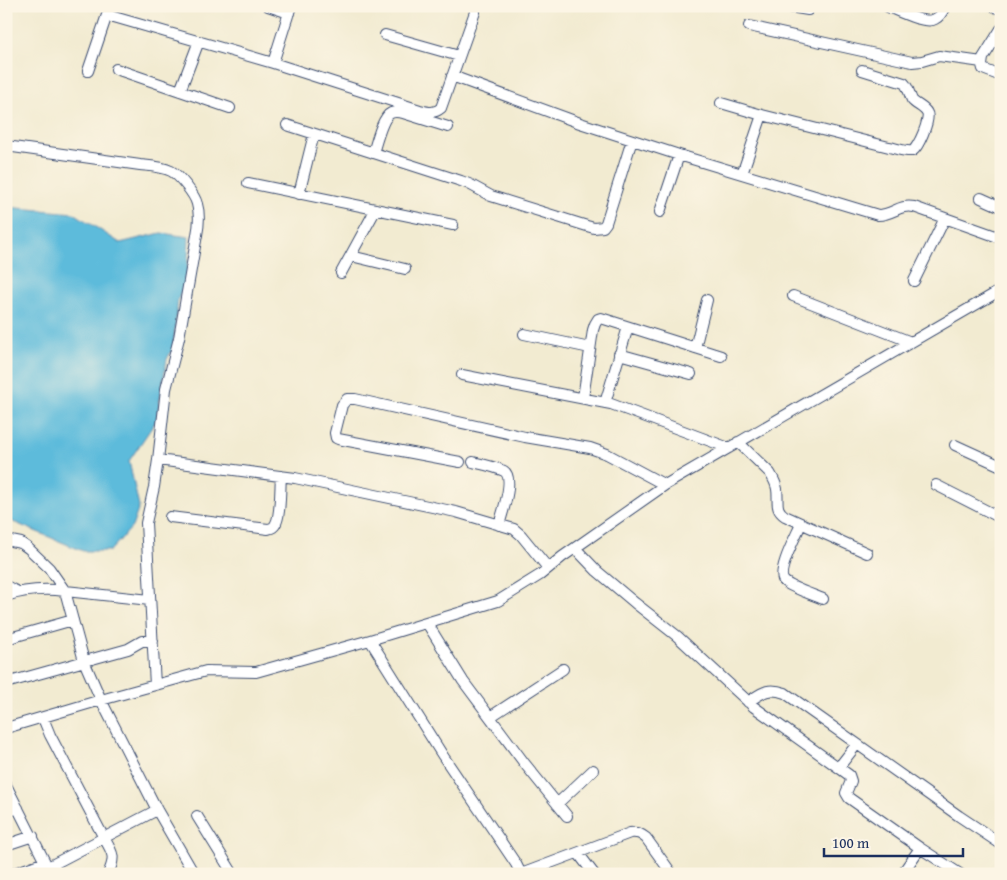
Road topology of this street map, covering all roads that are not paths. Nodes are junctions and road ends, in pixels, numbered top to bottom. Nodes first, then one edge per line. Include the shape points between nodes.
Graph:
1 (268, 6) edge
2 (474, 6) edge
3 (784, 6) edge
4 (945, 6) edge
5 (993, 6) edge
6 (888, 8) dead end
7 (108, 10) edge
8 (290, 10) edge
9 (808, 10) dead end
10 (1001, 10) edge
11 (749, 26) dead end
12 (1001, 29) edge
13 (385, 34) dead end
14 (199, 41) junction
15 (459, 56) junction
16 (982, 62) junction
17 (273, 63) junction
18 (116, 70) dead end
19 (862, 70) dead end
20 (88, 71) dead end
21 (452, 76) junction
22 (1001, 76) edge
23 (180, 91) junction
24 (721, 103) dead end
25 (230, 108) dead end
26 (762, 115) junction
27 (287, 125) dead end
28 (448, 127) dead end
29 (314, 134) junction
30 (632, 140) junction
31 (6, 146) edge
32 (373, 153) junction
33 (679, 155) junction
34 (742, 174) junction
35 (248, 183) dead end
36 (299, 194) junction
37 (981, 198) dead end
38 (1001, 207) edge
39 (376, 210) junction
40 (660, 212) dead end
41 (945, 218) junction
42 (453, 225) dead end
43 (1001, 238) edge
44 (351, 256) junction
45 (406, 268) dead end
46 (342, 273) dead end
47 (914, 281) dead end
48 (1001, 290) edge
49 (793, 296) dead end
50 (707, 300) dead end
51 (628, 326) junction
52 (524, 334) dead end
53 (910, 342) junction
54 (590, 348) junction
55 (695, 348) junction
56 (619, 354) junction
57 (721, 356) dead end
58 (462, 374) dead end
59 (691, 374) dead end
60 (583, 398) junction
61 (605, 403) junction
62 (738, 442) junction
63 (955, 445) dead end
64 (728, 448) junction
65 (158, 460) junction
66 (460, 462) dead end
67 (473, 462) dead end
68 (1001, 466) edge
69 (281, 476) junction
70 (665, 485) junction
71 (936, 485) dead end
72 (170, 517) dead end
73 (1001, 518) edge
74 (801, 524) junction
75 (499, 525) junction
76 (6, 540) edge
77 (575, 548) junction
78 (867, 553) dead end
79 (548, 568) junction
80 (6, 586) edge
81 (65, 591) junction
82 (18, 592) junction
83 (6, 596) edge
84 (823, 599) dead end
85 (150, 600) junction
86 (73, 620) junction
87 (427, 623) junction
88 (6, 639) edge
89 (370, 640) junction
90 (153, 641) junction
91 (84, 661) junction
92 (563, 669) dead end
93 (6, 683) edge
94 (155, 685) junction
95 (101, 700) junction
96 (748, 702) junction
97 (490, 717) junction
98 (43, 718) junction
99 (6, 728) edge
100 (857, 744) junction
101 (838, 767) junction
102 (593, 770) dead end
103 (6, 785) edge
104 (557, 804) junction
105 (18, 808) junction
106 (158, 810) junction
107 (6, 812) edge
108 (197, 816) dead end
109 (567, 816) dead end
110 (33, 836) junction
111 (104, 838) junction
112 (1001, 844) edge
113 (6, 845) edge
114 (920, 848) junction
115 (578, 853) junction
116 (48, 868) edge
117 (12, 874) edge
118 (108, 874) edge
119 (194, 874) edge
120 (233, 874) edge
121 (521, 874) edge
122 (594, 874) edge
123 (672, 874) edge
124 (902, 874) edge
125 (960, 874) edge

1 - 8 street
2 - 15 street via 475,12
3 - 9 street
4 - 6 street via 938,18 929,21
5 - 10 street
7 - 14 street
7 - 20 street
8 - 17 street
11 - 16 street via 912,62 939,56
12 - 16 street
13 - 15 street
14 - 17 street
14 - 23 street
15 - 21 street
16 - 22 street via 983,69
17 - 21 street via 433,113 441,108
18 - 23 street
19 - 26 street via 904,83 914,103 927,113 918,146 912,151
21 - 30 street
23 - 25 street
24 - 26 street
26 - 34 street
27 - 29 street
28 - 32 street via 392,112 384,120
29 - 32 street
29 - 36 street
30 - 32 street via 606,223 599,228 491,196 461,180
30 - 33 street
31 - 65 street via 164,168 176,174 197,204 199,222 179,338 166,390
33 - 34 street
33 - 40 street
34 - 41 street via 878,215 908,206
35 - 36 street
36 - 39 street
37 - 38 street
39 - 42 street
39 - 44 street
41 - 43 street
41 - 47 street
44 - 45 street
44 - 46 street
48 - 53 street
49 - 53 street
50 - 55 street
51 - 54 street via 598,319
51 - 55 street
51 - 56 street
52 - 54 street
53 - 62 street
54 - 60 street
55 - 57 street
56 - 59 street
56 - 61 street
58 - 60 street
60 - 61 street
61 - 64 street
62 - 64 street
62 - 74 street via 774,479 780,513
63 - 68 street
64 - 70 street
65 - 69 street
65 - 85 street via 146,523
66 - 70 street via 338,439 335,433 342,404 355,400 590,448
67 - 75 street via 508,474 508,490
69 - 72 street via 278,517 276,524 268,529
69 - 75 street via 456,512
70 - 77 street
71 - 73 street
74 - 78 street
74 - 84 street via 784,564 782,577 789,585
75 - 79 street via 521,535
76 - 81 street via 28,548 49,568
77 - 79 street
77 - 96 street via 597,571 678,636
79 - 87 street via 498,601
80 - 82 street
81 - 82 street
81 - 85 street
81 - 86 street
82 - 83 street
85 - 90 street
86 - 88 street
86 - 91 street
87 - 89 street
87 - 97 street
89 - 94 street via 256,672 206,671
89 - 121 street
90 - 91 street via 142,641 128,649
90 - 94 street
91 - 93 street
91 - 95 street
92 - 97 street
94 - 95 street
95 - 98 street
95 - 106 street
96 - 100 street via 770,690 785,693
96 - 101 street
97 - 104 street
98 - 99 street
98 - 111 street
100 - 101 street
100 - 112 street
101 - 114 street via 850,777 846,794 849,798
102 - 104 street
103 - 105 street
104 - 109 street
105 - 107 street
105 - 110 street
106 - 111 street
106 - 119 street
108 - 120 street
110 - 113 street
110 - 116 street
111 - 116 street
111 - 118 street via 114,857
114 - 124 street
114 - 125 street
115 - 121 street
115 - 122 street
115 - 123 street via 636,832 646,838
116 - 117 street

